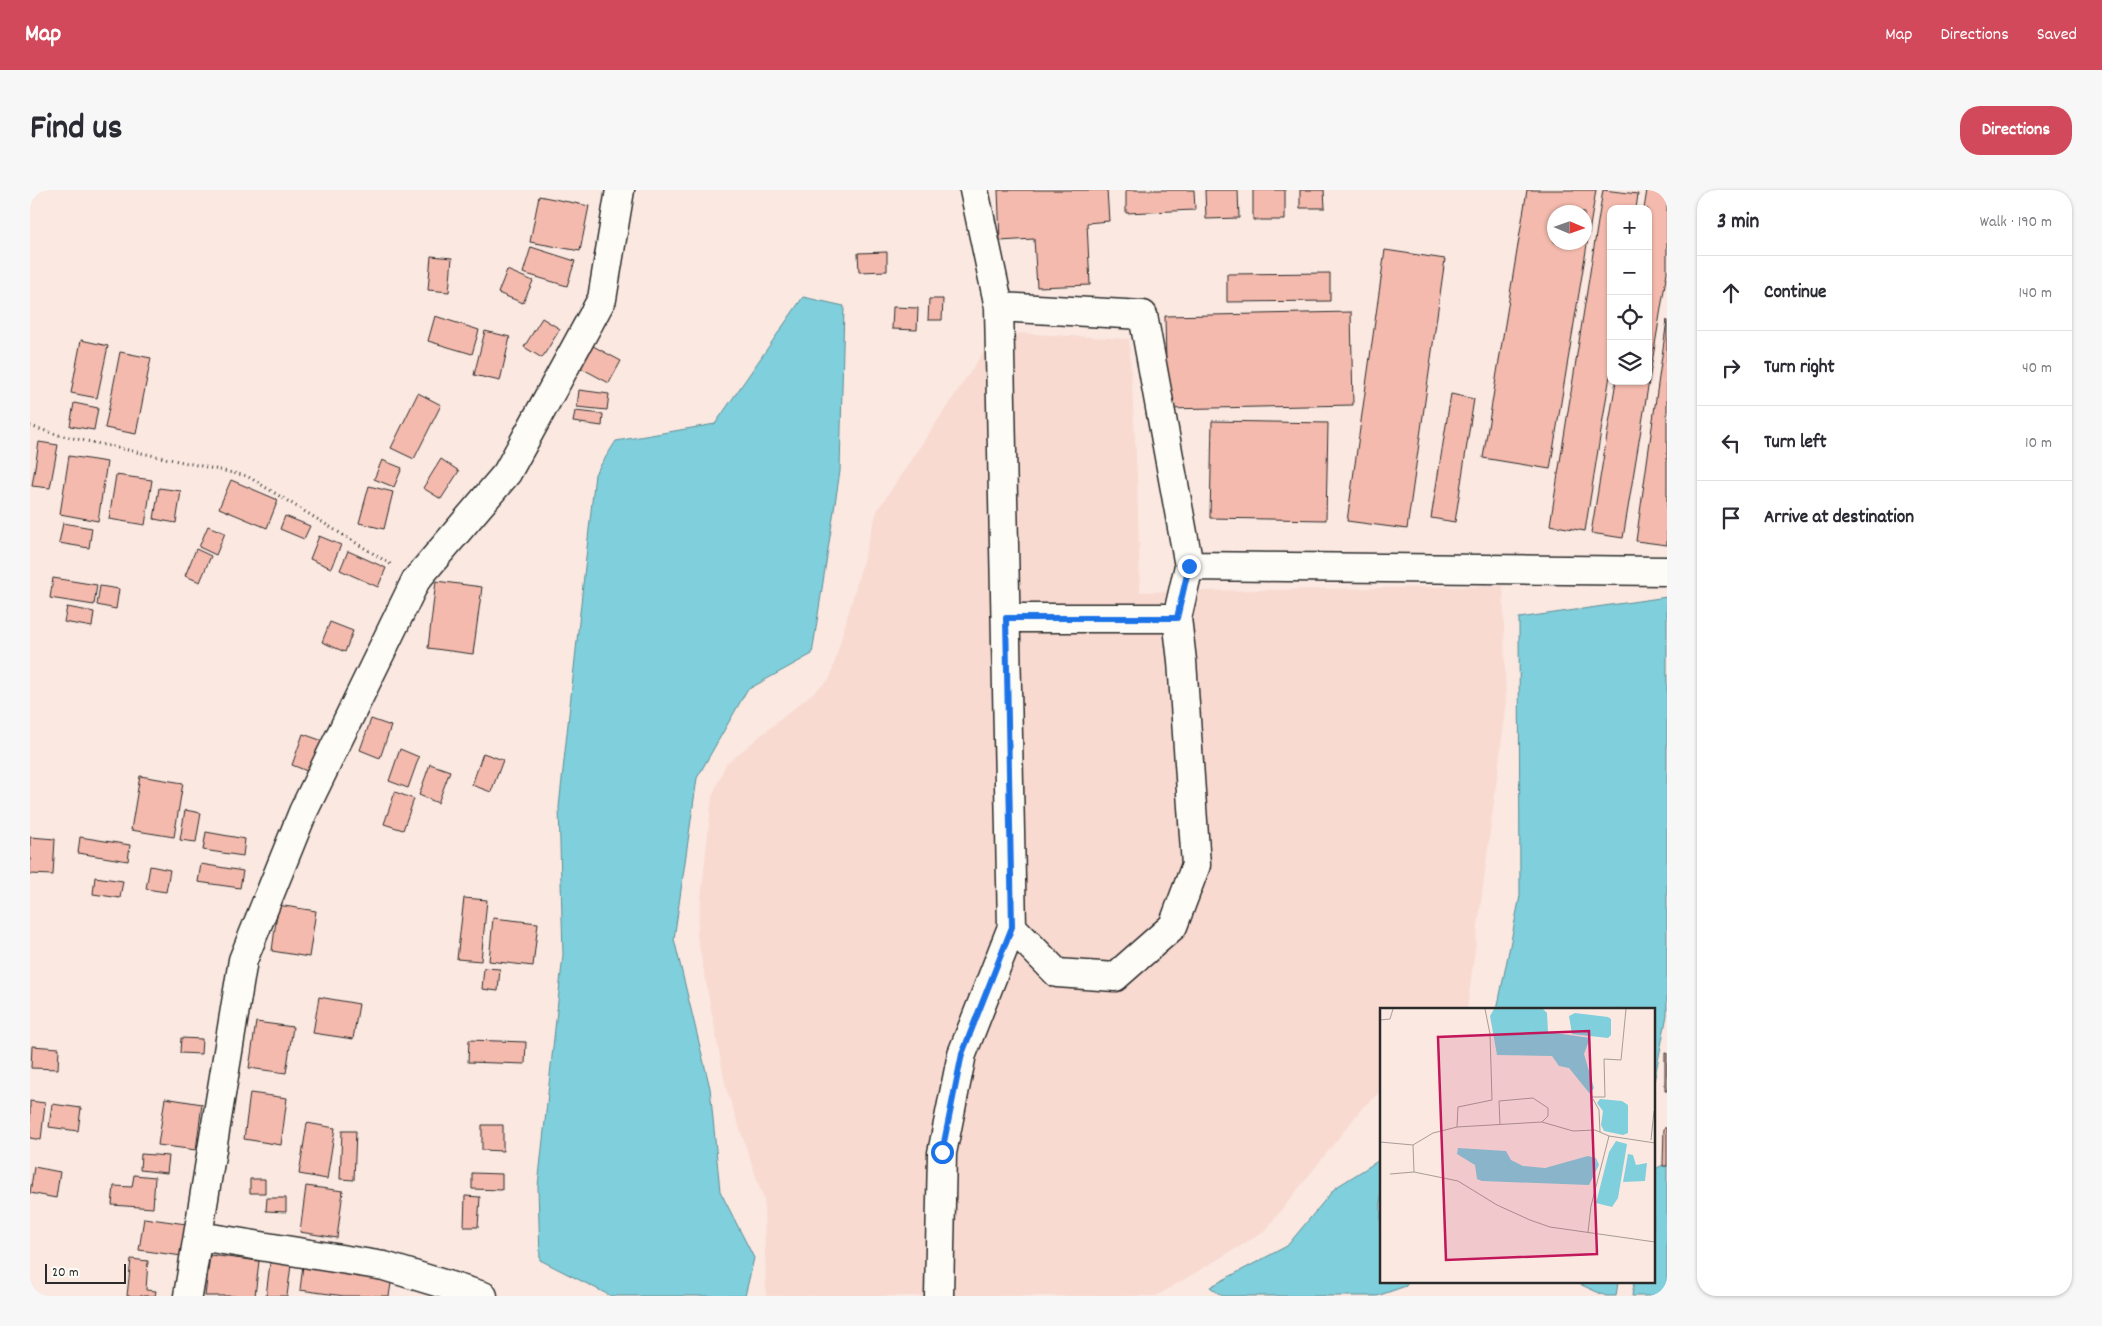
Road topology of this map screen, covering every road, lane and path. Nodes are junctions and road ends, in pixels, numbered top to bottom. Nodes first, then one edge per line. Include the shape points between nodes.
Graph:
1 (620, 190) edge
2 (974, 190) edge
3 (999, 307) junction
4 (30, 426) edge
5 (1189, 566) junction
6 (1667, 571) edge
7 (416, 580) junction
8 (1006, 618) junction
9 (1177, 618) junction
10 (1012, 927) junction
11 (199, 1236) junction
12 (188, 1296) edge
13 (483, 1296) edge
14 (939, 1296) edge

1 - 7 street via 602,300 507,473
2 - 3 street
3 - 5 street via 1143,315
3 - 8 street
4 - 7 path via 247,476
5 - 6 street
5 - 9 street
7 - 11 street via 303,812 244,960
8 - 9 street
8 - 10 street
9 - 10 street via 1196,865 1173,926 1115,977 1058,973
10 - 14 street via 962,1054 942,1152
11 - 12 street
11 - 13 street via 384,1266

